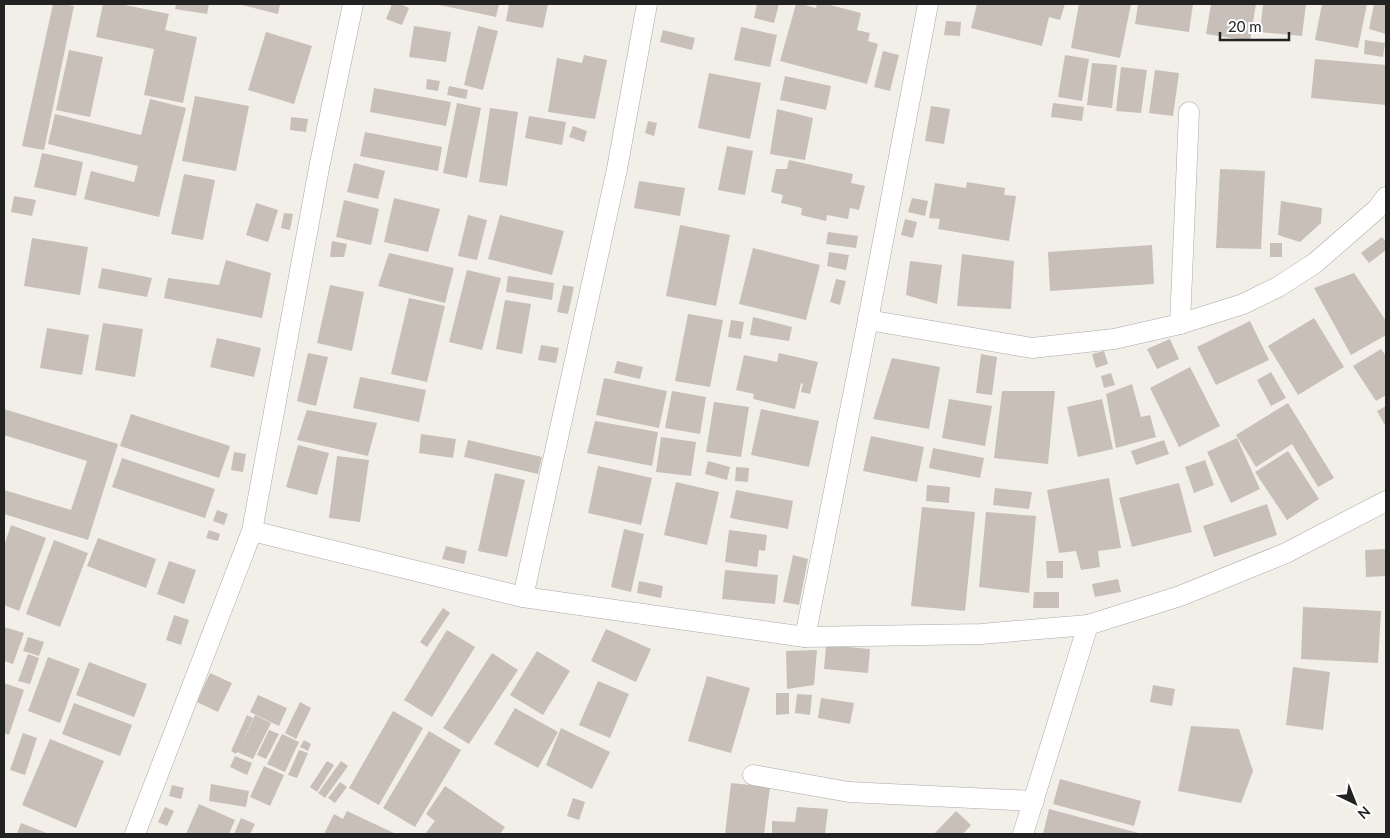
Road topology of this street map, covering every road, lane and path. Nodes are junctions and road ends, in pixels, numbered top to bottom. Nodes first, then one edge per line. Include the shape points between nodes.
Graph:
1 (353, 4) edge
2 (647, 4) edge
3 (928, 4) edge
4 (1189, 112) dead end
5 (1383, 210) edge
6 (868, 320) junction
7 (1180, 324) junction
8 (1386, 501) edge
9 (252, 531) junction
10 (523, 596) junction
11 (1088, 625) junction
12 (805, 637) junction
13 (753, 776) dead end
14 (1034, 801) junction
15 (135, 834) edge
16 (1023, 834) edge

1 - 9 street via 317,178
2 - 10 street via 617,170
3 - 6 street
4 - 7 street
5 - 7 street via 1315,263 1278,287 1242,304
6 - 7 street via 1032,348 1114,339
6 - 12 street
8 - 11 street via 1286,553 1180,596
9 - 10 street
9 - 15 street
10 - 12 street
11 - 12 street via 981,634
11 - 14 street
13 - 14 street via 849,792
14 - 16 street

